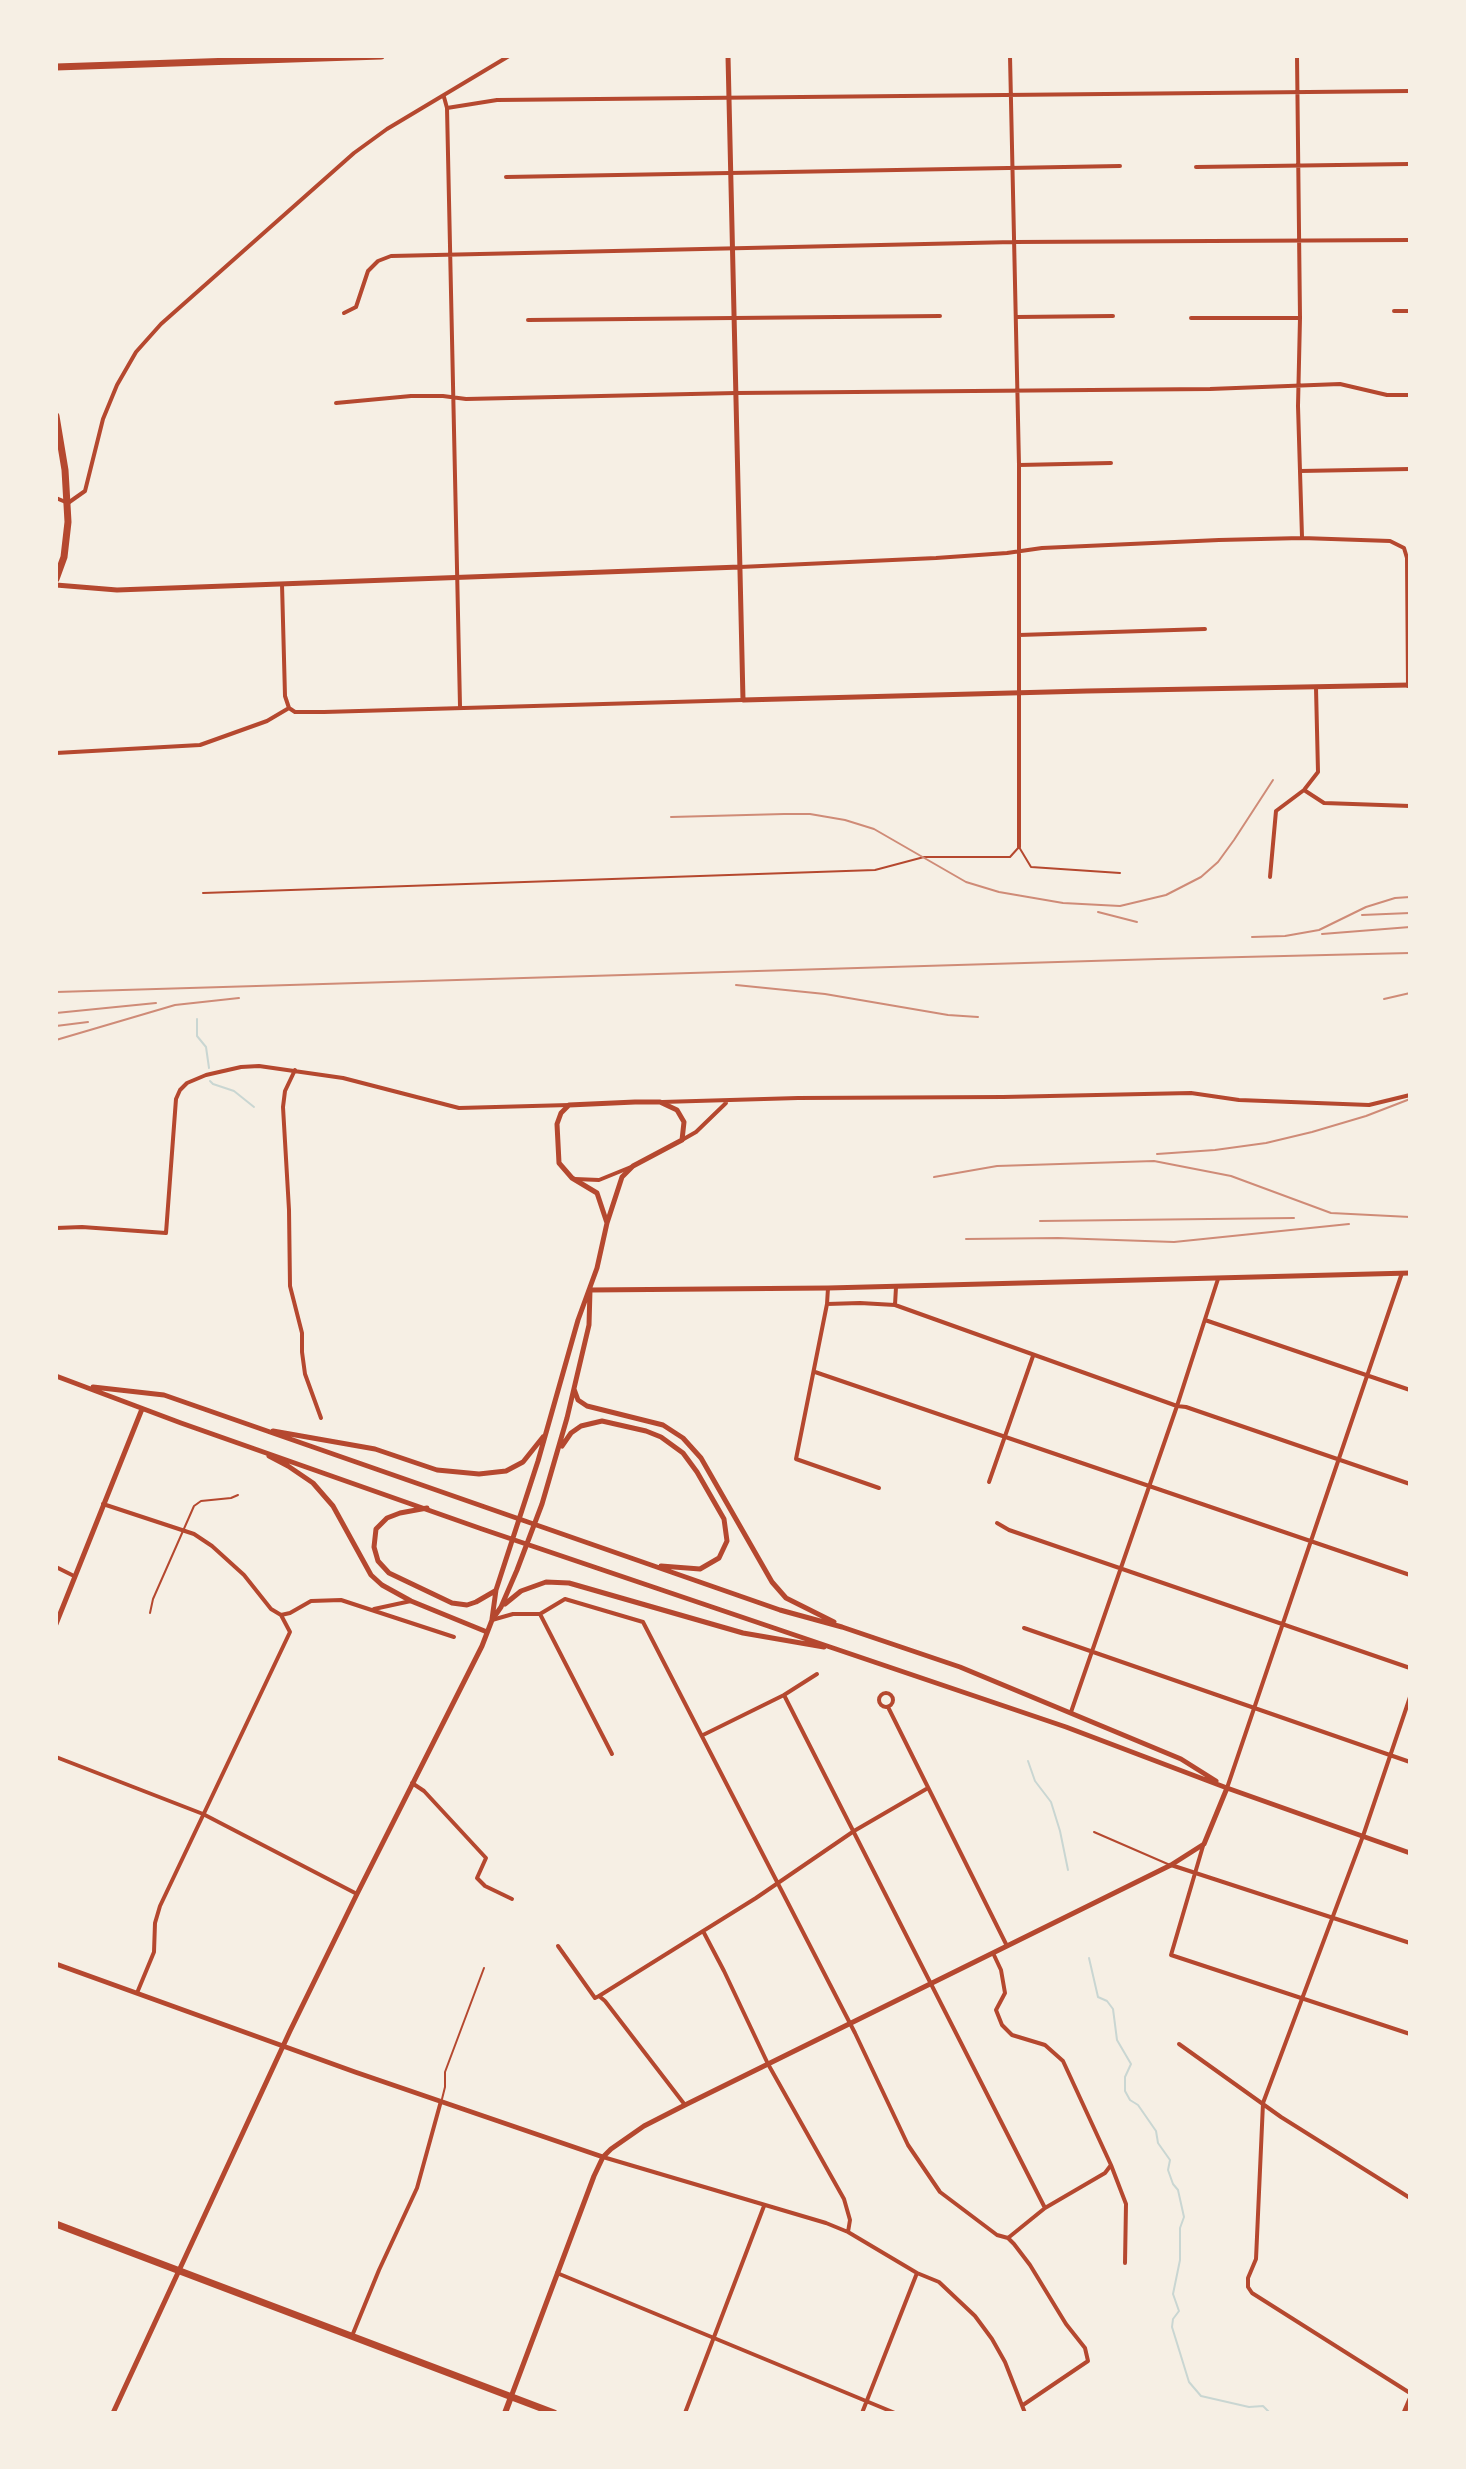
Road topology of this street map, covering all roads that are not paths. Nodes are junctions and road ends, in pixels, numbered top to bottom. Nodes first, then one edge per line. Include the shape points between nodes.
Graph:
1 (381, 56) edge
2 (509, 56) edge
3 (728, 56) edge
4 (1010, 56) edge
5 (1297, 56) edge
6 (305, 58) edge
7 (164, 60) edge
8 (56, 67) edge
9 (1410, 91) edge
10 (1297, 93) junction
11 (1012, 95) junction
12 (444, 97) junction
13 (729, 97) junction
14 (447, 108) junction
15 (1409, 164) edge
16 (1298, 165) junction
17 (1120, 166) dead end
18 (1013, 167) junction
19 (1196, 167) dead end
20 (731, 174) junction
21 (506, 177) dead end
22 (1410, 240) edge
23 (1300, 241) junction
24 (1014, 242) junction
25 (732, 247) junction
26 (449, 255) junction
27 (1394, 311) dead end
28 (1410, 311) edge
29 (344, 313) dead end
30 (940, 316) dead end
31 (1113, 316) dead end
32 (1016, 317) junction
33 (734, 318) junction
34 (1191, 318) dead end
35 (1300, 318) junction
36 (528, 320) dead end
37 (1298, 387) junction
38 (1018, 390) junction
39 (736, 393) junction
40 (1410, 395) edge
41 (453, 397) junction
42 (336, 403) dead end
43 (56, 416) edge
44 (1111, 463) dead end
45 (1019, 465) junction
46 (1410, 469) edge
47 (1300, 471) junction
48 (56, 498) edge
49 (68, 503) junction
50 (1302, 538) junction
51 (1018, 551) junction
52 (740, 567) junction
53 (456, 577) junction
54 (56, 582) edge
55 (282, 583) junction
56 (1205, 629) dead end
57 (1019, 635) junction
58 (1409, 686) edge
59 (1316, 688) junction
60 (1020, 693) junction
61 (743, 700) junction
62 (460, 706) junction
63 (289, 708) junction
64 (56, 753) edge
65 (1304, 790) junction
66 (1410, 806) edge
67 (1019, 847) junction
68 (1120, 873) dead end
69 (1270, 877) dead end
70 (203, 893) dead end
71 (295, 1070) junction
72 (1410, 1095) edge
73 (727, 1101) junction
74 (660, 1102) junction
75 (569, 1105) junction
76 (682, 1140) junction
77 (633, 1166) junction
78 (572, 1178) junction
79 (607, 1223) junction
80 (56, 1228) edge
81 (1402, 1273) junction
82 (1410, 1273) edge
83 (1218, 1278) junction
84 (896, 1286) junction
85 (828, 1288) junction
86 (590, 1290) junction
87 (827, 1304) junction
88 (895, 1305) junction
89 (1205, 1320) junction
90 (1033, 1355) junction
91 (815, 1372) junction
92 (1368, 1375) junction
93 (56, 1376) edge
94 (85, 1387) junction
95 (574, 1389) junction
96 (1410, 1390) edge
97 (1177, 1406) junction
98 (142, 1409) junction
99 (321, 1418) dead end
100 (258, 1428) junction
101 (546, 1433) junction
102 (1004, 1438) junction
103 (253, 1448) junction
104 (558, 1454) junction
105 (1339, 1460) junction
106 (989, 1482) dead end
107 (1410, 1484) edge
108 (879, 1488) dead end
109 (1149, 1488) junction
110 (238, 1495) dead end
111 (103, 1504) junction
112 (428, 1508) junction
113 (997, 1523) dead end
114 (184, 1530) junction
115 (1311, 1542) junction
116 (656, 1566) junction
117 (56, 1567) edge
118 (1121, 1569) junction
119 (1410, 1575) edge
120 (74, 1576) junction
121 (496, 1590) junction
122 (411, 1601) junction
123 (501, 1607) junction
124 (372, 1610) junction
125 (150, 1613) dead end
126 (540, 1614) junction
127 (281, 1615) junction
128 (492, 1620) junction
129 (1284, 1623) junction
130 (56, 1624) edge
131 (842, 1627) junction
132 (1024, 1628) dead end
133 (487, 1632) junction
134 (454, 1637) dead end
135 (836, 1649) junction
136 (1092, 1652) junction
137 (1410, 1668) edge
138 (817, 1674) dead end
139 (784, 1695) junction
140 (1410, 1697) edge
141 (888, 1707) dead end
142 (1254, 1708) junction
143 (1071, 1712) junction
144 (703, 1735) junction
145 (612, 1754) dead end
146 (1391, 1756) junction
147 (56, 1757) edge
148 (1410, 1762) edge
149 (412, 1783) junction
150 (928, 1788) junction
151 (1227, 1788) junction
152 (203, 1814) junction
153 (854, 1831) junction
154 (1094, 1832) dead end
155 (1363, 1836) junction
156 (1204, 1844) junction
157 (1410, 1853) edge
158 (1171, 1865) junction
159 (1197, 1873) junction
160 (778, 1882) junction
161 (357, 1894) junction
162 (512, 1899) dead end
163 (1332, 1917) junction
164 (703, 1931) junction
165 (1410, 1943) edge
166 (558, 1946) dead end
167 (1007, 1946) junction
168 (993, 1953) junction
169 (56, 1964) edge
170 (484, 1968) dead end
171 (931, 1984) junction
172 (137, 1993) junction
173 (599, 1996) junction
174 (1302, 1997) junction
175 (850, 2024) junction
176 (1410, 2034) edge
177 (1179, 2044) dead end
178 (283, 2046) junction
179 (768, 2064) junction
180 (441, 2101) junction
181 (1263, 2103) junction
182 (685, 2105) junction
183 (603, 2157) junction
184 (1111, 2165) junction
185 (1410, 2198) edge
186 (765, 2205) junction
187 (1045, 2208) junction
188 (56, 2224) edge
189 (848, 2232) junction
190 (1008, 2238) junction
191 (1125, 2263) dead end
192 (180, 2270) junction
193 (557, 2273) junction
194 (917, 2273) junction
195 (352, 2336) junction
196 (714, 2338) junction
197 (1410, 2396) edge
198 (511, 2397) junction
199 (867, 2401) junction
200 (1023, 2405) junction
201 (113, 2413) edge
202 (505, 2413) edge
203 (554, 2413) edge
204 (685, 2413) edge
205 (862, 2413) edge
206 (895, 2413) edge
207 (1025, 2413) edge
208 (1404, 2413) edge

1 - 6 main road
2 - 12 street
3 - 13 street
4 - 11 street
5 - 10 street
6 - 7 main road
7 - 8 main road
9 - 10 street
10 - 11 street
10 - 16 street
11 - 13 street
11 - 18 street
12 - 14 street
12 - 49 street via 354,153 148,338 111,397 85,491
13 - 14 street via 497,100
13 - 20 street
14 - 26 street
15 - 16 street
16 - 19 street
16 - 23 street
17 - 18 street
18 - 20 street
18 - 24 street
20 - 21 street
20 - 25 street
22 - 23 street
23 - 24 street
23 - 35 street
24 - 25 street
24 - 32 street
25 - 26 street
25 - 33 street
26 - 29 street via 378,261 368,271 356,307
26 - 41 street
27 - 28 street
30 - 33 street
31 - 32 street
32 - 38 street
33 - 36 street
33 - 39 street
34 - 35 street
35 - 37 street
37 - 38 street
37 - 40 street via 1340,384
37 - 47 street
38 - 39 street
38 - 45 street
39 - 41 street
39 - 52 street
41 - 42 street
41 - 53 street
43 - 49 main road
44 - 45 street
45 - 51 street
46 - 47 street
47 - 50 street
48 - 49 street
49 - 54 main road via 67,538
50 - 51 street
50 - 58 street via 1390,541 1404,548
51 - 52 street
51 - 57 street
52 - 53 street
52 - 61 street
53 - 55 street
53 - 62 street
54 - 55 street via 117,590
55 - 63 street
56 - 57 street
57 - 60 street
58 - 59 street
59 - 60 street
59 - 65 street via 1318,772
60 - 61 street
60 - 67 street
61 - 62 street
62 - 63 street via 324,712
63 - 64 street via 200,745
65 - 66 street via 1324,803
65 - 69 street via 1276,811
67 - 68 lane via 1031,867
67 - 70 lane via 1010,857 924,857 875,870
71 - 75 street via 459,1108
71 - 80 street via 241,1067 206,1075 180,1090 166,1233
71 - 99 street via 283,1107 290,1286 305,1374
72 - 73 street via 1369,1105 1191,1093
73 - 74 street
73 - 76 street
74 - 75 street
74 - 76 street via 682,1115
75 - 78 street via 557,1124 557,1153
76 - 77 street
77 - 78 street via 599,1180
77 - 79 street via 622,1177
78 - 79 street via 597,1193
79 - 86 street
81 - 82 street
81 - 83 street
81 - 92 street
83 - 84 street
83 - 89 street
84 - 85 street
84 - 88 street
85 - 86 street
85 - 87 street
86 - 95 street via 589,1325
86 - 101 street
87 - 88 street
87 - 91 street
88 - 90 street
89 - 92 street
89 - 97 street
90 - 97 street
90 - 102 street
91 - 102 street
91 - 108 street via 796,1459
92 - 96 street
92 - 105 street
93 - 94 street
94 - 98 street
94 - 100 street via 153,1393
95 - 104 street
95 - 131 street via 587,1406 663,1425 683,1438 701,1458 772,1582 786,1598
97 - 105 street
97 - 109 street
98 - 103 street
98 - 111 street
100 - 101 street via 375,1449 437,1470 479,1474 506,1471 523,1462
100 - 116 street
101 - 121 street
102 - 106 street
102 - 109 street
103 - 112 street
103 - 122 street via 313,1483 333,1506 371,1575
104 - 116 street via 571,1433 602,1421 646,1431 683,1453 724,1519 727,1541 719,1558 700,1569
104 - 123 street
105 - 107 street
105 - 115 street
109 - 115 street
109 - 118 street
110 - 114 lane via 198,1503
111 - 114 street
111 - 120 street
112 - 121 street via 387,1518 376,1529 378,1561 389,1573 452,1603 467,1605
112 - 135 street
113 - 118 street
114 - 125 lane
114 - 127 street via 212,1546
115 - 119 street
115 - 129 street
116 - 131 street
117 - 120 street
118 - 129 street
118 - 136 street
120 - 130 street
121 - 128 street
122 - 124 street
122 - 133 street
123 - 128 street
123 - 135 street via 521,1591 546,1582 569,1583 743,1633
124 - 127 street via 330,1599
124 - 134 street
126 - 128 street
126 - 144 street via 565,1599 643,1622
126 - 145 street
127 - 152 street via 290,1632
128 - 133 street
129 - 137 street
129 - 142 street
131 - 143 street
132 - 136 street
133 - 149 street
135 - 151 street
136 - 142 street
136 - 143 street
138 - 139 street
139 - 144 street
139 - 153 street
140 - 146 street
141 - 150 street
142 - 146 street
142 - 151 street
143 - 151 street via 1181,1759
144 - 160 street
146 - 148 street
146 - 155 street
147 - 152 street
149 - 161 street
149 - 162 street via 486,1858 477,1878
150 - 153 street
150 - 167 street
151 - 155 street
151 - 156 street
152 - 161 street
152 - 172 street via 160,1906 154,1952
153 - 160 street
153 - 171 street
154 - 158 lane
155 - 157 street
155 - 163 street
156 - 158 street
156 - 159 street
158 - 159 street
158 - 167 street
159 - 163 street
159 - 174 street via 1171,1955
160 - 164 street
160 - 175 street
161 - 178 street
163 - 165 street
163 - 174 street
164 - 173 street
164 - 179 street
166 - 173 street via 595,1998
167 - 168 street
168 - 171 street
168 - 184 street via 1005,1993 996,2010 1002,2025 1012,2035 1045,2045 1063,2061
169 - 172 street
170 - 180 lane via 445,2072
171 - 175 street
171 - 187 street
172 - 178 street
173 - 182 street
174 - 176 street
174 - 181 street
175 - 179 street
175 - 190 street via 908,2145 940,2192
177 - 181 street
178 - 180 street
178 - 192 street
179 - 182 street
179 - 189 street via 844,2199
180 - 183 street
180 - 195 street via 417,2188
181 - 185 street
181 - 197 street via 1256,2259 1248,2287
182 - 183 street via 630,2135
183 - 186 street
183 - 193 street
184 - 187 street
184 - 191 street via 1126,2204
186 - 189 street
186 - 196 street
187 - 190 street
188 - 192 main road
189 - 194 street
190 - 200 street via 1085,2348 1088,2361
192 - 195 main road
192 - 201 street
193 - 196 street
193 - 198 street
194 - 199 street
194 - 200 street via 939,2282 975,2316 1005,2362
195 - 198 main road
196 - 199 street
196 - 204 street
197 - 208 street
198 - 202 main road
198 - 203 main road
199 - 205 street
199 - 206 street
200 - 207 street

